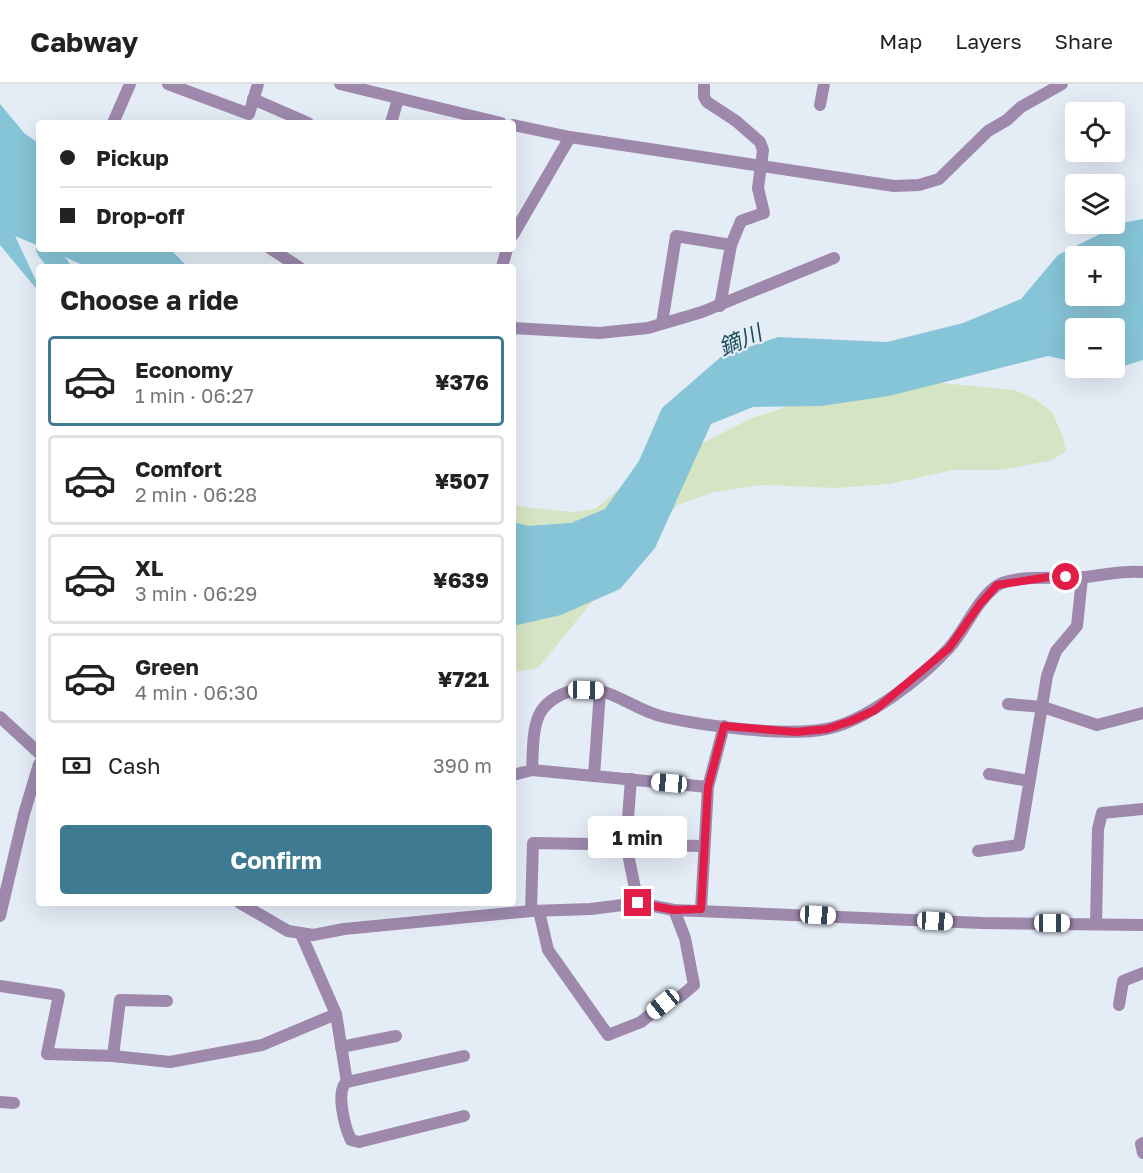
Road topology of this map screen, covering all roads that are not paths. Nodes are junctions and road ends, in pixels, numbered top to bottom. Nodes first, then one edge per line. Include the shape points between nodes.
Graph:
1 (130, 84) edge
2 (168, 84) edge
3 (258, 84) edge
4 (340, 84) edge
5 (704, 84) edge
6 (824, 84) edge
7 (1062, 84) edge
8 (253, 99) junction
9 (398, 99) junction
10 (820, 105) dead end
11 (114, 120) edge
12 (301, 120) edge
13 (392, 120) edge
14 (488, 120) edge
15 (516, 126) edge
16 (570, 137) junction
17 (761, 166) junction
18 (516, 230) edge
19 (731, 245) junction
20 (276, 252) edge
21 (834, 258) dead end
22 (294, 264) edge
23 (720, 306) junction
24 (662, 323) junction
25 (516, 328) edge
26 (1143, 572) edge
27 (1082, 578) junction
28 (600, 691) junction
29 (1008, 704) dead end
30 (1042, 707) junction
31 (1143, 713) edge
32 (0, 717) edge
33 (724, 726) junction
34 (36, 750) edge
35 (532, 770) junction
36 (36, 774) edge
37 (516, 774) edge
38 (989, 774) dead end
39 (594, 776) junction
40 (631, 779) junction
41 (1029, 781) junction
42 (708, 787) junction
43 (1143, 809) edge
44 (626, 844) junction
45 (704, 846) junction
46 (978, 851) dead end
47 (638, 903) junction
48 (245, 906) edge
49 (701, 909) junction
50 (674, 910) junction
51 (535, 911) junction
52 (0, 916) edge
53 (1096, 924) junction
54 (1143, 925) edge
55 (301, 933) junction
56 (1143, 973) edge
57 (0, 986) edge
58 (167, 1001) dead end
59 (1119, 1005) dead end
60 (336, 1014) junction
61 (396, 1036) dead end
62 (341, 1047) junction
63 (113, 1056) junction
64 (464, 1056) dead end
65 (347, 1082) junction
66 (0, 1102) edge
67 (14, 1103) dead end
68 (464, 1116) dead end
69 (1143, 1143) edge
70 (1143, 1153) edge

1 - 11 street
2 - 8 street via 249,114
3 - 8 street
4 - 9 street
5 - 17 street via 707,102 760,142
6 - 10 street
7 - 17 street via 988,131 939,179 894,186
8 - 12 street
9 - 13 street
9 - 14 street
15 - 16 street
16 - 17 street
16 - 18 street
17 - 19 street via 758,188 764,213 741,222
19 - 23 street
19 - 24 street via 676,236
20 - 22 street
21 - 23 street
23 - 24 street
24 - 25 street via 599,333
26 - 27 street
27 - 30 street via 1077,626 1056,651
27 - 33 street via 1049,577 997,585 949,648 875,710 851,721 827,729 796,732
28 - 33 street via 663,716
28 - 35 street via 572,690 555,697 542,709 536,724
28 - 39 street
29 - 30 street
30 - 31 street via 1097,725
30 - 41 street
32 - 34 street
33 - 42 street
35 - 37 street
35 - 39 street
36 - 52 street
38 - 41 street
39 - 40 street
40 - 42 street
40 - 44 street
41 - 46 street via 1019,845
42 - 45 street
43 - 53 street via 1102,813 1098,829
44 - 45 street
44 - 47 street
44 - 51 street via 533,843
45 - 49 street
47 - 50 street
47 - 51 street
48 - 55 street via 288,931
49 - 50 street
49 - 53 street via 982,923
50 - 51 street via 685,938 694,985 641,1022 608,1035 548,950
51 - 55 street via 313,935
53 - 54 street
55 - 60 street
56 - 59 street via 1123,981
57 - 63 street via 59,995 47,1054
58 - 63 street via 120,1000
60 - 62 street
60 - 63 street via 262,1045 216,1054 170,1062
61 - 62 street
62 - 65 street
64 - 65 street
65 - 68 street via 340,1092 351,1140 359,1142
66 - 67 street
69 - 70 street

